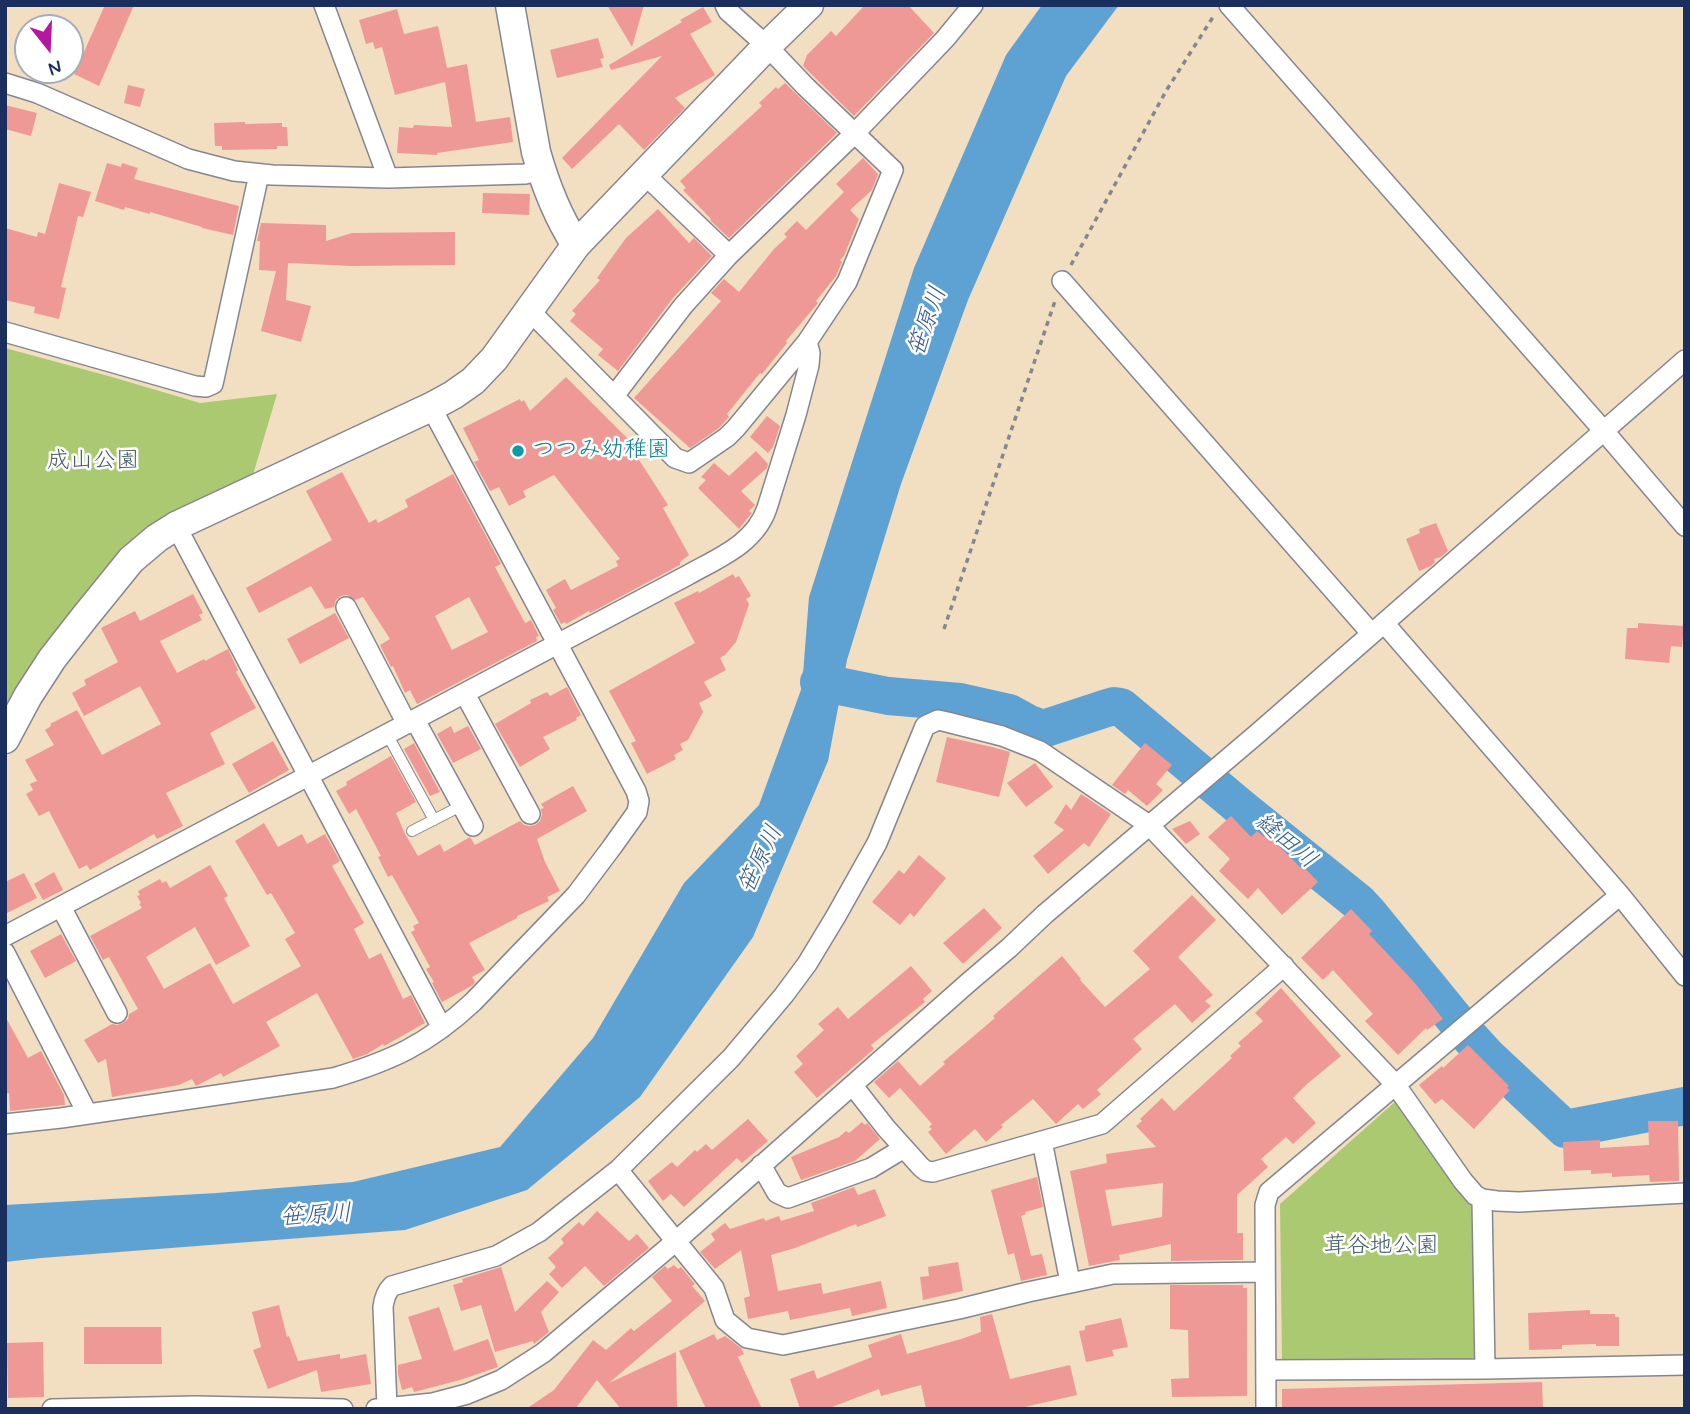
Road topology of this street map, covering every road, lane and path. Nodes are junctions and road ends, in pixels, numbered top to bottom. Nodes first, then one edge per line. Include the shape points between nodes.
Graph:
1 (324, 5) edge
2 (510, 5) edge
3 (725, 5) edge
4 (808, 5) edge
5 (973, 5) edge
6 (1229, 5) edge
7 (767, 46) junction
8 (5, 83) edge
9 (855, 133) junction
10 (541, 170) junction
11 (259, 174) junction
12 (644, 174) junction
13 (388, 178) junction
14 (576, 245) junction
15 (729, 255) junction
16 (1062, 281) dead end
17 (529, 310) junction
18 (5, 332) edge
19 (807, 342) junction
20 (1685, 360) edge
21 (614, 396) junction
22 (431, 407) junction
23 (1603, 430) junction
24 (176, 526) junction
25 (1685, 526) edge
26 (346, 607) dead end
27 (1378, 628) junction
28 (559, 643) junction
29 (465, 694) junction
30 (411, 722) junction
31 (387, 734) junction
32 (5, 739) edge
33 (308, 775) junction
34 (453, 810) dead end
35 (530, 814) dead end
36 (433, 820) junction
37 (1149, 825) junction
38 (473, 826) dead end
39 (412, 831) dead end
40 (1620, 895) junction
41 (61, 907) junction
42 (5, 936) edge
43 (5, 953) edge
44 (1284, 966) junction
45 (1685, 976) edge
46 (117, 1013) dead end
47 (442, 1028) junction
48 (1395, 1084) junction
49 (853, 1086) junction
50 (87, 1113) junction
51 (5, 1124) edge
52 (1042, 1141) junction
53 (904, 1148) junction
54 (761, 1166) junction
55 (618, 1170) junction
56 (1685, 1193) edge
57 (1482, 1199) junction
58 (675, 1242) junction
59 (1265, 1272) junction
60 (1070, 1282) junction
61 (1685, 1365) edge
62 (1485, 1369) junction
63 (1266, 1370) junction
64 (387, 1408) edge
65 (52, 1409) edge
66 (343, 1409) edge
67 (373, 1409) edge
68 (1266, 1409) edge

1 - 13 street
2 - 10 street
3 - 7 street
4 - 7 street
5 - 9 street
6 - 23 street
7 - 9 street
7 - 12 street
8 - 11 street via 188,159
9 - 15 street
9 - 19 street via 892,170 847,282
10 - 13 street
10 - 14 street
11 - 13 street
11 - 18 street via 213,384 195,386
12 - 14 street
12 - 15 street
14 - 17 street
15 - 21 street
16 - 27 street
17 - 21 street
17 - 22 street via 473,381
19 - 21 street via 736,428 689,463 675,458
19 - 28 street via 809,365 796,415 757,529 723,555
20 - 23 street
22 - 24 street
22 - 28 street
23 - 25 street
23 - 27 street
24 - 32 street via 131,560 84,618 52,659
24 - 33 street
26 - 30 street
27 - 37 street
27 - 40 street
28 - 29 street
28 - 47 street via 636,791 637,812 576,895
29 - 30 street
29 - 35 street
30 - 31 street
30 - 38 street
31 - 33 street
31 - 36 lane
33 - 41 street
33 - 47 street
34 - 36 lane
36 - 39 lane
37 - 44 street
37 - 49 street
37 - 55 street via 1040,751 938,720 925,726 877,843 807,964 731,1058
40 - 45 street
40 - 48 street
41 - 42 street
41 - 46 street
43 - 50 street
44 - 48 street
44 - 52 street via 1107,1121
47 - 50 street via 393,1058 333,1078
48 - 57 street via 1463,1181
48 - 59 street via 1269,1192
49 - 53 street
49 - 54 street
50 - 51 street
52 - 53 street via 933,1172 921,1167
52 - 60 street
53 - 54 street via 870,1168 790,1198 777,1193
54 - 58 street
55 - 58 street
55 - 64 street via 518,1245 480,1262 389,1289 383,1307
56 - 57 street via 1519,1202
57 - 62 street
58 - 60 street via 714,1288 726,1320 747,1338 783,1345
58 - 64 street via 542,1353 501,1380 433,1404
59 - 60 street via 1113,1274
59 - 63 street
61 - 62 street
62 - 63 street
63 - 68 street
64 - 67 street
65 - 66 street

